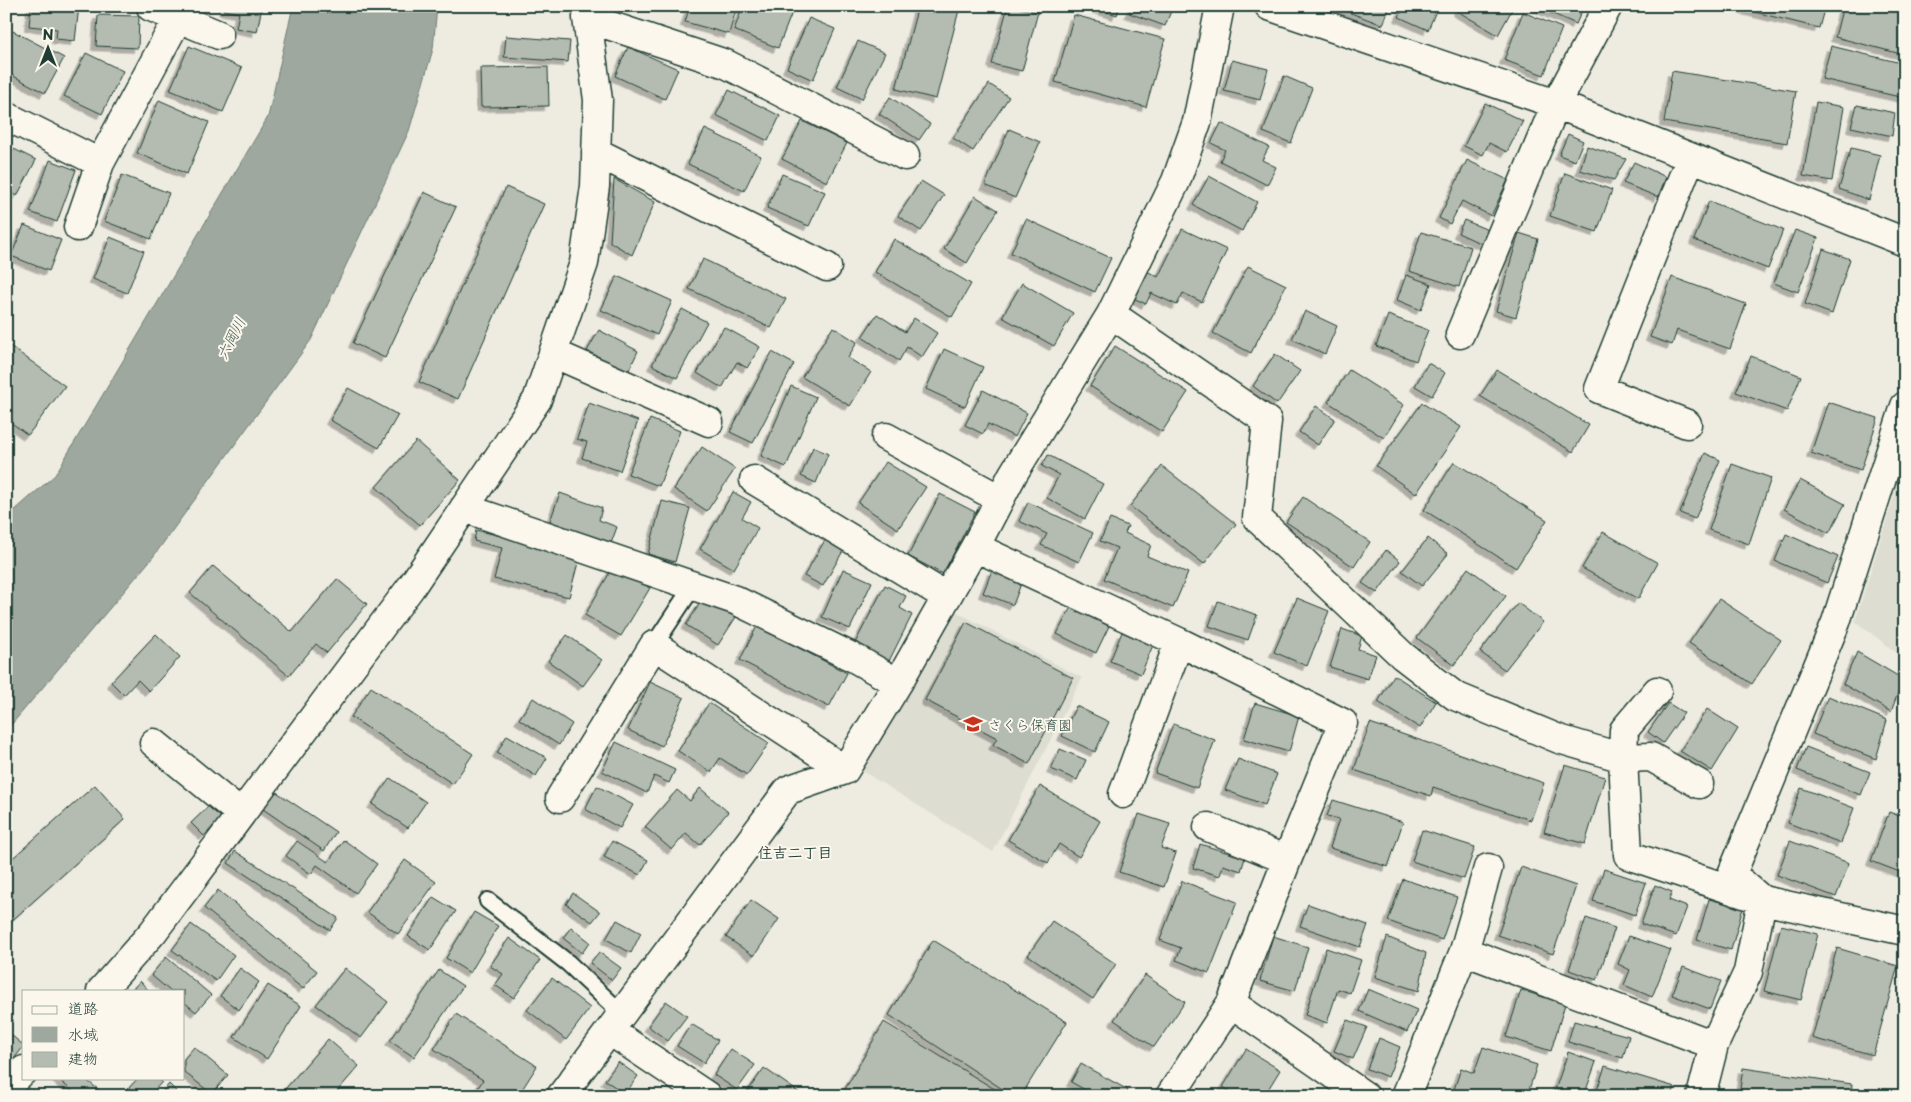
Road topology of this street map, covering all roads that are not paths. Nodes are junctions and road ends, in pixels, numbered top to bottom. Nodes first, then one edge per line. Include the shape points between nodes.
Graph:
1 (151, 6) edge
2 (1220, 6) edge
3 (1269, 6) edge
4 (1608, 6) edge
5 (588, 12) edge
6 (178, 18) junction
7 (220, 35) dead end
8 (1556, 104) junction
9 (6, 116) edge
10 (596, 152) junction
11 (905, 156) dead end
12 (1690, 159) junction
13 (100, 163) junction
14 (78, 227) dead end
15 (1905, 242) edge
16 (827, 267) dead end
17 (1111, 314) junction
18 (1460, 334) dead end
19 (553, 353) junction
20 (1905, 406) edge
21 (709, 422) dead end
22 (1686, 424) dead end
23 (886, 437) dead end
24 (754, 480) dead end
25 (1000, 500) junction
26 (464, 508) junction
27 (975, 547) junction
28 (693, 586) junction
29 (947, 597) junction
30 (1179, 642) junction
31 (654, 644) junction
32 (898, 683) junction
33 (1657, 691) dead end
34 (154, 743) dead end
35 (1622, 758) junction
36 (845, 770) junction
37 (1699, 784) dead end
38 (1123, 794) dead end
39 (560, 798) dead end
40 (241, 814) junction
41 (1208, 828) dead end
42 (1287, 860) junction
43 (1488, 868) dead end
44 (1762, 900) junction
45 (488, 901) dead end
46 (1905, 931) edge
47 (1464, 951) junction
48 (102, 990) edge
49 (1231, 1004) junction
50 (616, 1023) junction
51 (1714, 1045) junction
52 (22, 1072) edge
53 (6, 1088) edge
54 (560, 1096) edge
55 (707, 1096) edge
56 (1170, 1096) edge
57 (1365, 1096) edge
58 (1406, 1096) edge
59 (1701, 1096) edge

1 - 6 street
2 - 17 street via 1197,122 1176,181
3 - 8 street
4 - 8 street
5 - 10 street via 598,100
5 - 11 street via 726,64
6 - 7 street
6 - 13 street
8 - 12 street
8 - 18 street
9 - 13 street
10 - 16 street
10 - 19 street via 595,186 584,263
12 - 15 street
12 - 22 street via 1599,389
13 - 14 street
17 - 25 street
17 - 35 street via 1267,421 1257,518 1403,656 1455,696 1559,739
19 - 21 street
19 - 26 street via 536,400
20 - 44 street via 1836,622 1732,874
23 - 25 street
24 - 29 street
25 - 27 street
26 - 28 street
26 - 40 street via 411,587
27 - 29 street
27 - 30 street
28 - 31 lane
28 - 32 street via 735,600 785,623
29 - 32 street
30 - 38 street
30 - 42 street via 1343,723
31 - 36 street
31 - 39 street
32 - 36 street
33 - 35 street via 1624,730
34 - 40 street
35 - 37 street via 1651,757
35 - 44 street via 1628,856
36 - 50 street via 788,790
40 - 48 street via 153,932
41 - 42 street
42 - 49 street
43 - 47 street
44 - 46 street
44 - 51 street via 1748,972
45 - 50 lane via 568,963
47 - 51 street
47 - 58 street
49 - 56 street
49 - 57 street
50 - 54 street
50 - 55 street
51 - 59 street
52 - 53 street

